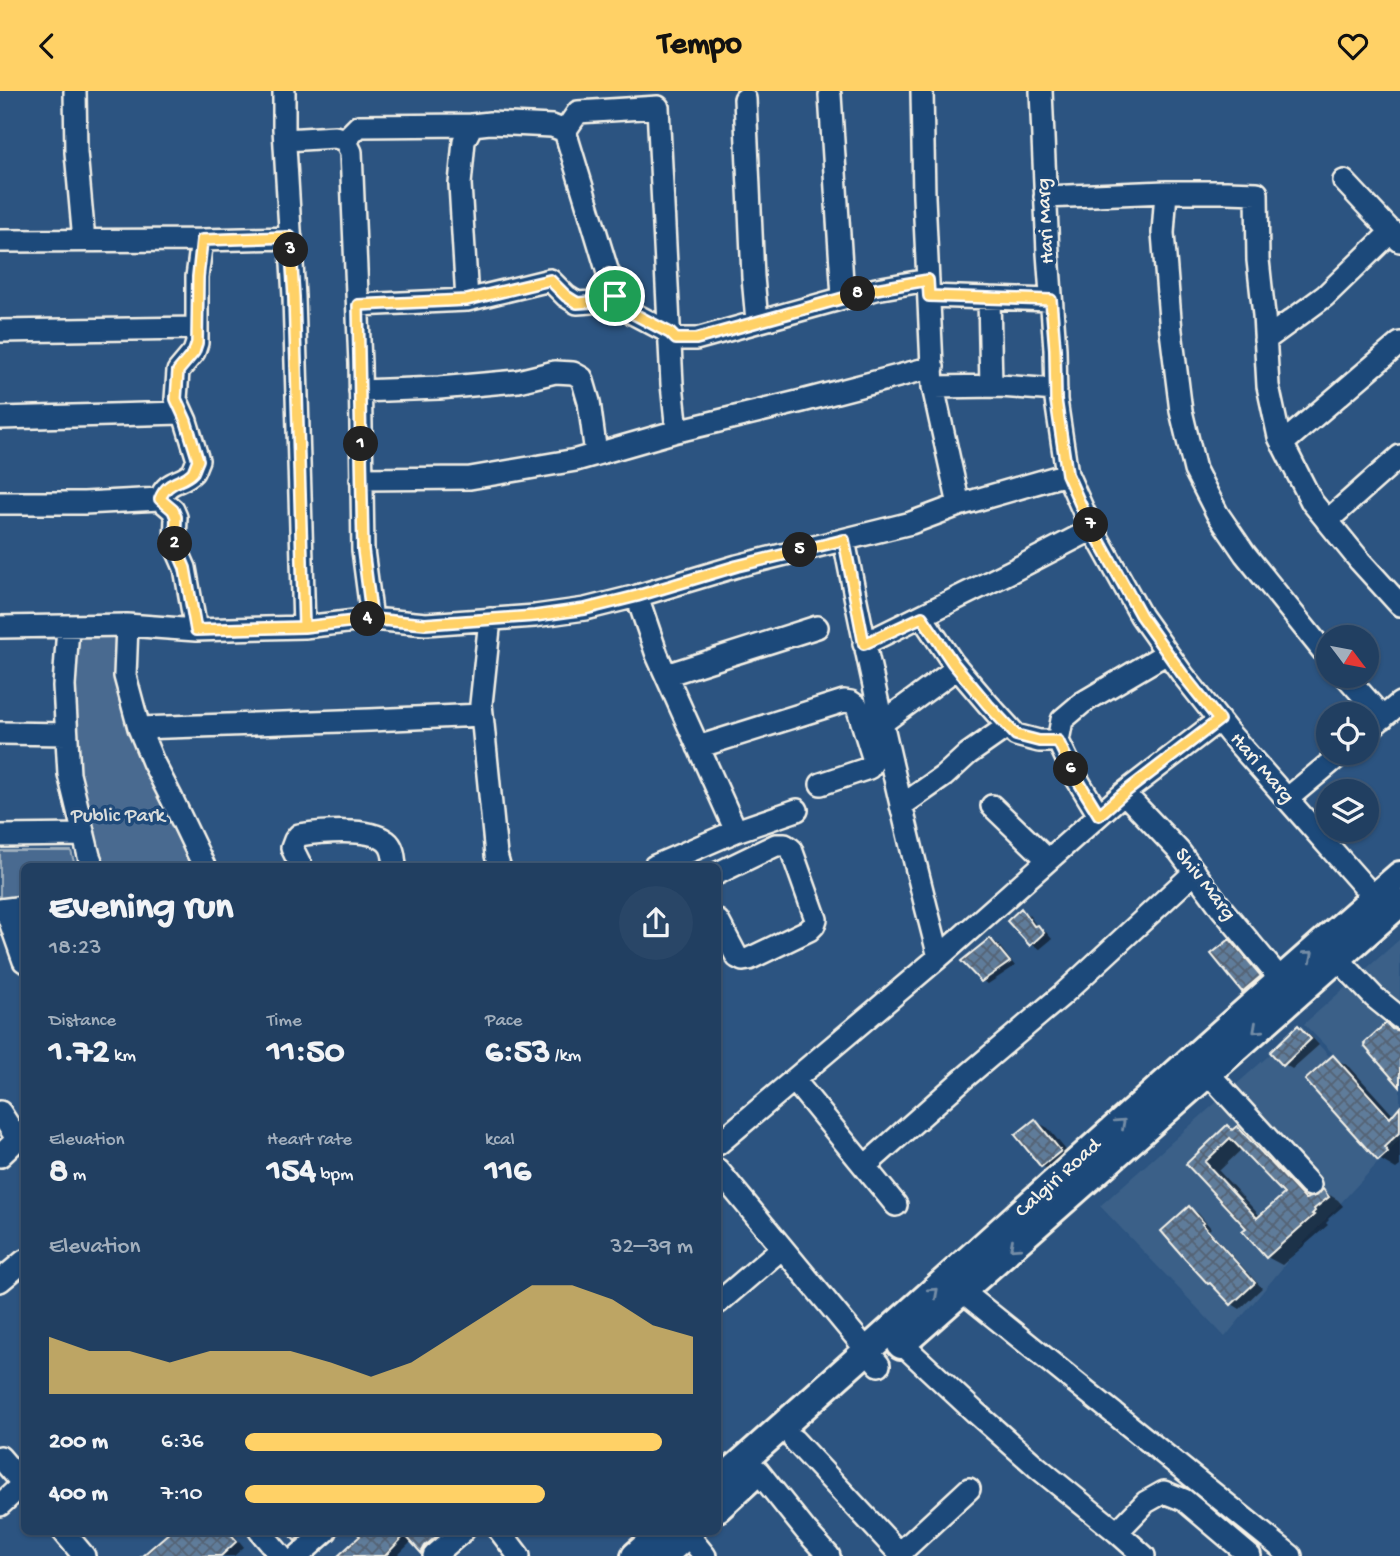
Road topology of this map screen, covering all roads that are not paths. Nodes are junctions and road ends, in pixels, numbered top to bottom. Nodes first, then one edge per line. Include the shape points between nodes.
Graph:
1 (75, 91) edge
2 (284, 91) edge
3 (922, 91) edge
4 (1041, 91) edge
5 (830, 95) dead end
6 (746, 99) dead end
7 (472, 125) junction
8 (565, 131) junction
9 (285, 139) junction
10 (345, 140) junction
11 (1345, 181) dead end
12 (1166, 193) junction
13 (1045, 197) junction
14 (1396, 236) edge
15 (290, 237) junction
16 (202, 240) junction
17 (0, 241) edge
18 (84, 241) junction
19 (609, 274) junction
20 (929, 288) junction
21 (843, 297) junction
22 (989, 298) junction
23 (467, 300) junction
24 (1051, 300) junction
25 (358, 305) junction
26 (757, 321) junction
27 (197, 328) junction
28 (0, 331) edge
29 (670, 333) junction
30 (1265, 340) junction
31 (1400, 343) edge
32 (933, 377) junction
33 (991, 386) junction
34 (1056, 390) junction
35 (360, 391) junction
36 (183, 413) junction
37 (0, 418) edge
38 (677, 431) junction
39 (1282, 444) junction
40 (596, 454) junction
41 (1400, 456) edge
42 (1067, 474) junction
43 (361, 479) junction
44 (160, 499) junction
45 (0, 503) edge
46 (959, 505) junction
47 (1327, 521) junction
48 (1093, 529) junction
49 (844, 540) junction
50 (1396, 592) edge
51 (637, 596) junction
52 (922, 617) junction
53 (372, 619) junction
54 (490, 619) junction
55 (127, 625) junction
56 (0, 627) edge
57 (68, 627) junction
58 (304, 627) junction
59 (817, 627) dead end
60 (196, 630) junction
61 (1316, 642) edge
62 (864, 644) junction
63 (1167, 653) junction
64 (957, 668) junction
65 (666, 675) junction
66 (1400, 703) edge
67 (482, 715) junction
68 (1219, 720) junction
69 (1379, 721) edge
70 (882, 723) junction
71 (1008, 726) junction
72 (139, 728) junction
73 (0, 733) edge
74 (66, 734) junction
75 (1058, 741) junction
76 (698, 747) junction
77 (1328, 765) edge
78 (821, 785) dead end
79 (1124, 793) junction
80 (1287, 799) junction
81 (901, 806) junction
82 (992, 806) dead end
83 (797, 810) dead end
84 (1099, 815) junction
85 (736, 831) junction
86 (84, 835) junction
87 (0, 836) edge
88 (685, 860) edge
89 (1048, 860) junction
90 (92, 863) edge
91 (203, 863) edge
92 (300, 863) edge
93 (394, 863) edge
94 (498, 863) edge
95 (721, 872) edge
96 (1195, 872) junction
97 (1400, 875) edge
98 (1387, 905) edge
99 (10, 909) edge
100 (721, 927) edge
101 (21, 950) edge
102 (939, 957) junction
103 (1338, 959) junction
104 (1281, 980) junction
105 (1400, 1018) edge
106 (1208, 1073) junction
107 (794, 1080) junction
108 (0, 1112) edge
109 (21, 1136) edge
110 (721, 1141) edge
111 (0, 1156) edge
112 (865, 1166) junction
113 (721, 1174) edge
114 (1310, 1185) dead end
115 (895, 1205) dead end
116 (782, 1248) junction
117 (21, 1264) edge
118 (0, 1281) edge
119 (962, 1291) junction
120 (721, 1300) edge
121 (902, 1344) junction
122 (873, 1358) junction
123 (794, 1440) junction
124 (0, 1457) edge
125 (758, 1471) junction
126 (721, 1481) edge
127 (21, 1482) edge
128 (21, 1488) edge
129 (969, 1489) dead end
130 (0, 1505) edge
131 (721, 1505) edge
132 (1117, 1532) junction
133 (66, 1535) edge
134 (263, 1535) edge
135 (322, 1535) edge
136 (458, 1535) edge
137 (503, 1535) edge
138 (674, 1535) edge
139 (678, 1535) edge
140 (683, 1535) edge
141 (901, 1554) edge
142 (84, 1556) edge
143 (281, 1556) edge
144 (298, 1556) edge
145 (434, 1556) edge
146 (519, 1556) edge
147 (635, 1556) edge
148 (663, 1556) edge
149 (705, 1556) edge
150 (829, 1556) edge
151 (1144, 1556) edge
152 (1250, 1556) edge
153 (1291, 1556) edge

1 - 18 street
2 - 9 street
3 - 20 street
4 - 13 street, Hari Marg
5 - 21 street
6 - 26 street
7 - 8 street via 552,126
7 - 10 street via 359,126
7 - 23 street via 464,141 460,184
8 - 19 street
8 - 29 street via 578,112 657,107
9 - 10 street
9 - 15 street
10 - 25 street via 351,152
11 - 14 street
12 - 13 street
12 - 30 street via 1257,193
12 - 61 street via 1163,233 1171,331 1181,411 1195,470 1245,554
13 - 24 street, Hari Marg
14 - 30 street
15 - 16 street
15 - 58 street
16 - 18 street
16 - 27 street
17 - 18 street
19 - 23 street via 604,292 592,302 577,303 550,280
19 - 29 street via 615,296 634,314
20 - 21 street via 876,289
20 - 22 street
20 - 32 street
21 - 26 street
22 - 24 street
22 - 33 street
23 - 25 street
24 - 34 street, Hari Marg
25 - 35 street
26 - 29 street via 696,339 676,339
27 - 28 street
27 - 36 street via 194,352 178,371 176,399
29 - 38 street
30 - 39 street via 1268,386
31 - 39 street
32 - 33 street
32 - 38 street via 802,401
32 - 46 street
33 - 34 street
34 - 42 street, Hari Marg
35 - 40 street via 439,389 573,373 582,378 589,402
35 - 43 street
36 - 37 street
36 - 44 street via 198,460 192,473 171,484
38 - 40 street
39 - 47 street
40 - 43 street via 470,478
41 - 47 street
42 - 46 street
42 - 48 street, Hari Marg
43 - 53 street via 363,550
44 - 45 street
44 - 60 street via 176,517 175,545 185,568
46 - 49 street
47 - 50 street
48 - 52 street
48 - 63 street, Hari Marg
49 - 51 street
49 - 62 street
51 - 54 street via 585,609
51 - 65 street
52 - 62 street
52 - 64 street
53 - 54 street via 425,624
53 - 58 street
54 - 67 street
55 - 57 street
55 - 60 street
55 - 72 street via 125,676
56 - 57 street
57 - 74 street
58 - 60 street
59 - 65 street
62 - 70 street
63 - 68 street, Hari Marg
63 - 75 street via 1082,703 1062,720
64 - 70 street
64 - 71 street
65 - 76 street
66 - 69 street
67 - 72 street
67 - 94 street
68 - 79 street
68 - 80 street, Hari Marg
70 - 81 street
71 - 75 street via 1016,735
71 - 81 street
72 - 91 street
73 - 74 street
74 - 86 street via 69,774
75 - 84 street
76 - 78 street via 851,702 857,706 872,762 869,768
76 - 85 street
77 - 80 street
79 - 84 street
79 - 96 street, Shiv Marg
80 - 98 street, Hari Marg
81 - 102 street
82 - 89 street
83 - 85 street
84 - 89 street
85 - 88 street
86 - 87 street
86 - 90 street
89 - 102 street
92 - 93 street via 292,848 299,835 337,832 369,833 387,841
95 - 100 street via 785,845 791,849 816,919 809,930 743,960
96 - 104 street, Shiv Marg
96 - 112 street
97 - 98 main road, Calgiri Road
98 - 103 main road, Calgiri Road
104 -> 98 main road, Calgiri Road
99 - 101 street
102 - 107 street
103 - 105 street
103 -> 106 main road, Calgiri Road
122 -> 104 main road, Calgiri Road
106 - 114 street
106 -> 119 main road, Calgiri Road
107 - 110 street
107 - 112 street
108 - 109 street
109 - 111 street
112 - 115 street
113 - 116 street
116 - 120 street
116 - 122 street
117 - 118 street
119 - 121 main road, Calgiri Road
119 - 153 street
121 - 122 main road, Calgiri Road
121 - 132 street via 1037,1468
122 - 123 main road, Calgiri Road
122 - 126 main road, Calgiri Road
123 - 125 main road, Calgiri Road
123 - 141 street
124 - 127 street
125 - 131 main road, Calgiri Road
125 - 150 street
128 - 130 street
129 - 141 street
132 - 151 street
132 - 152 street via 1146,1502 1164,1492 1185,1500
133 - 142 street
134 - 143 street
135 - 144 street
136 - 145 street
137 - 146 street
138 - 147 main road
139 - 148 main road
140 - 149 street

